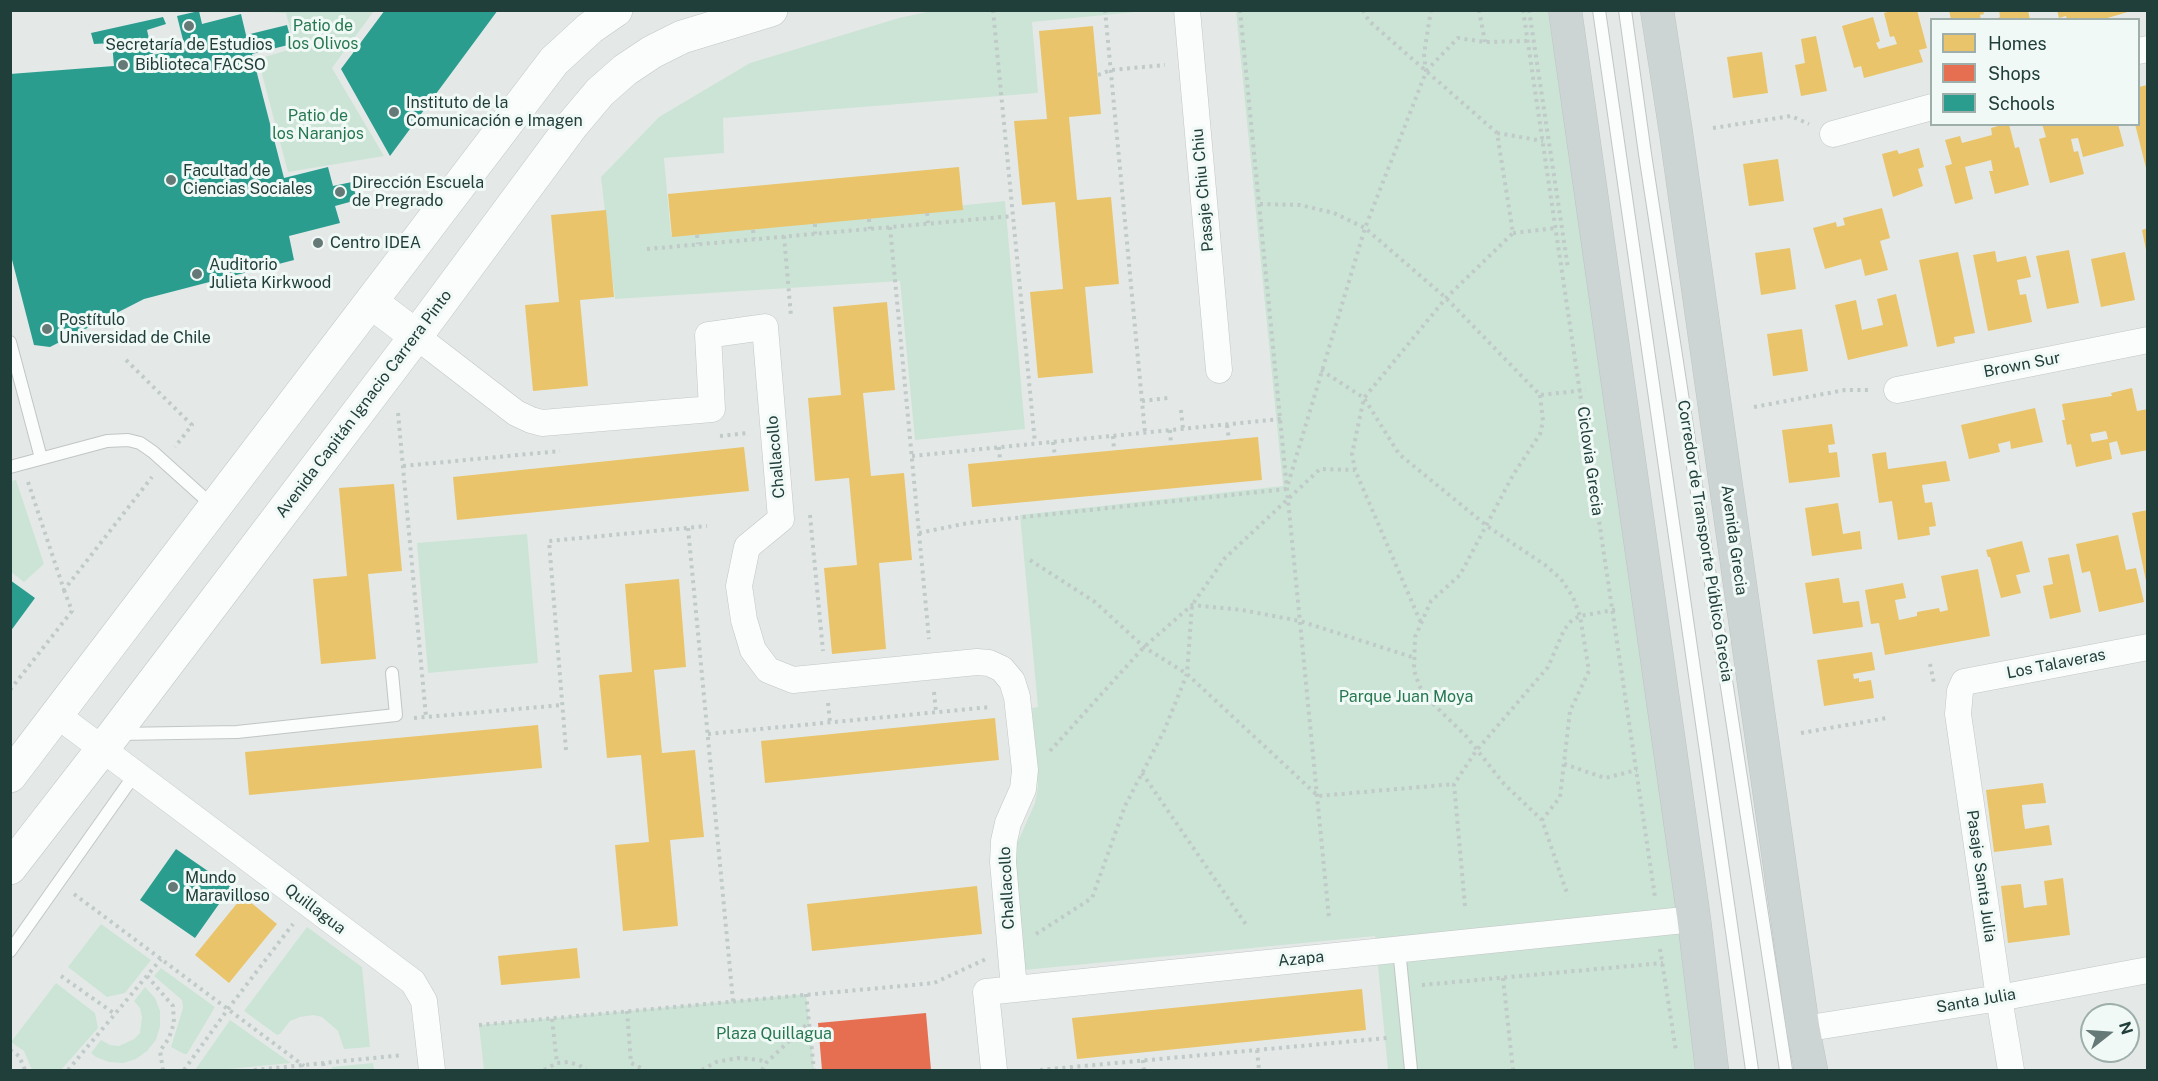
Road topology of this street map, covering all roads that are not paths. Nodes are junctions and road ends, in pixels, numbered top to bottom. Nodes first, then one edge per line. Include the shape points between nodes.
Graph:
1 (616, 10) edge
2 (771, 10) edge
3 (1187, 10) edge
4 (1565, 10) edge
5 (1599, 10) edge
6 (1625, 10) edge
7 (1657, 10) edge
8 (1930, 108) edge
9 (1833, 134) road end
10 (371, 302) junction
11 (416, 336) junction
12 (2148, 340) edge
13 (10, 342) edge
14 (1219, 370) dead end
15 (1897, 390) road end
16 (41, 458) junction
17 (16, 466) edge
18 (215, 507) junction
19 (2148, 647) edge
20 (392, 673) dead end
21 (1964, 682) joint
22 (57, 715) junction
23 (109, 742) junction
24 (135, 774) junction
25 (10, 776) edge
26 (10, 868) edge
27 (1694, 919) junction
28 (1399, 949) junction
29 (10, 951) edge
30 (2148, 970) edge
31 (1014, 989) junction
32 (1999, 998) junction
33 (1803, 1029) junction
34 (430, 1061) edge
35 (994, 1071) edge
36 (1411, 1071) edge
37 (1712, 1071) edge
38 (1752, 1071) edge
39 (1786, 1071) edge
40 (1811, 1071) edge
41 (2011, 1071) edge

1 - 10 street via 554,61
2 - 11 street, Avenida Capitán Ignacio Carrera Pinto via 682,37 625,70 600,92
3 - 14 street, Pasaje Chiu Chiu
4 - 27 main road
5 - 38 lane, Corredor de Transporte Público Grecia
6 - 39 lane, Corredor de Transporte Público Grecia
7 - 33 main road, Avenida Grecia
8 - 9 street
10 - 11 street
10 - 18 street
11 - 23 street, Avenida Capitán Ignacio Carrera Pinto
11 - 31 street, Challacollo via 516,413 542,423 711,409 708,335 765,327 781,519 747,547 739,586 753,650 768,670 794,680 977,662 1002,669 1012,681 1024,770 1023,789 1005,834 1003,862
12 - 15 street, Brown Sur
13 - 16 lane
16 - 17 lane
16 - 18 lane via 107,441 140,443
18 - 22 street
19 - 21 street, Los Talaveras
20 - 23 lane via 396,715
21 - 32 street, Pasaje Santa Julia via 1958,714
22 - 23 street, Quillagua
22 - 25 street
23 - 24 street, Quillagua
23 - 26 street, Avenida Capitán Ignacio Carrera Pinto
24 - 29 lane
24 - 34 street, Quillagua via 413,982 424,1000
27 - 28 street, Azapa
27 - 37 main road
28 - 31 street, Azapa
28 - 36 lane
30 - 32 street, Santa Julia
31 - 35 street, Azapa via 986,992
32 - 33 street, Santa Julia
32 - 41 street, Pasaje Santa Julia
33 - 40 main road, Avenida Grecia

